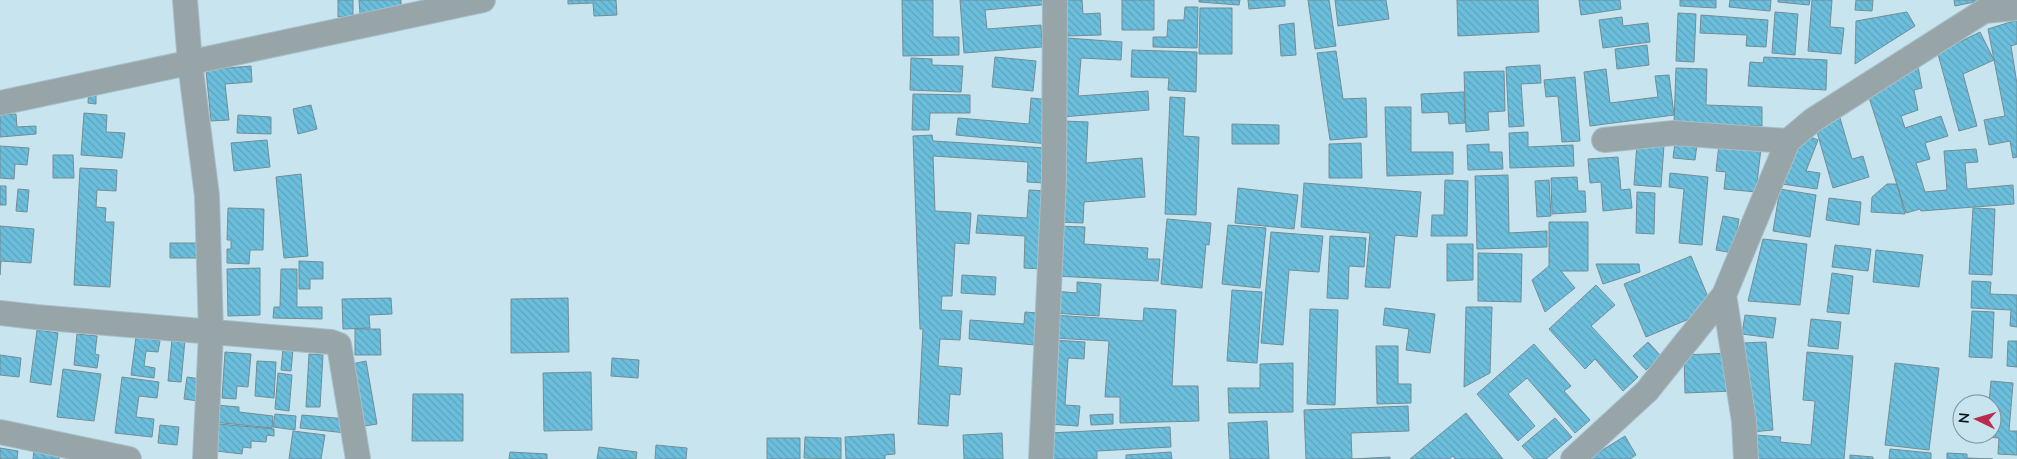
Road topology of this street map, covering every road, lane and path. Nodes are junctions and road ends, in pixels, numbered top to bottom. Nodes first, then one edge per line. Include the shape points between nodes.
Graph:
1 (185, 0) edge
2 (483, 0) edge
3 (1055, 0) edge
4 (2017, 8) edge
5 (190, 63) junction
6 (0, 103) edge
7 (1604, 140) dead end
8 (1788, 141) junction
9 (1724, 295) junction
10 (0, 312) edge
11 (211, 333) junction
12 (0, 432) edge
13 (129, 459) edge
14 (205, 459) edge
15 (358, 459) edge
16 (1042, 459) edge
17 (1573, 459) edge
18 (1746, 459) edge

1 - 5 street
2 - 5 street
3 - 16 street via 1054,180
4 - 8 street via 1984,12 1813,120
5 - 6 street
5 - 11 street via 207,196
7 - 8 street via 1674,134
8 - 9 street
9 - 17 street via 1647,391
9 - 18 street via 1744,421
10 - 11 street
11 - 14 street
11 - 15 street via 339,345
12 - 13 street

